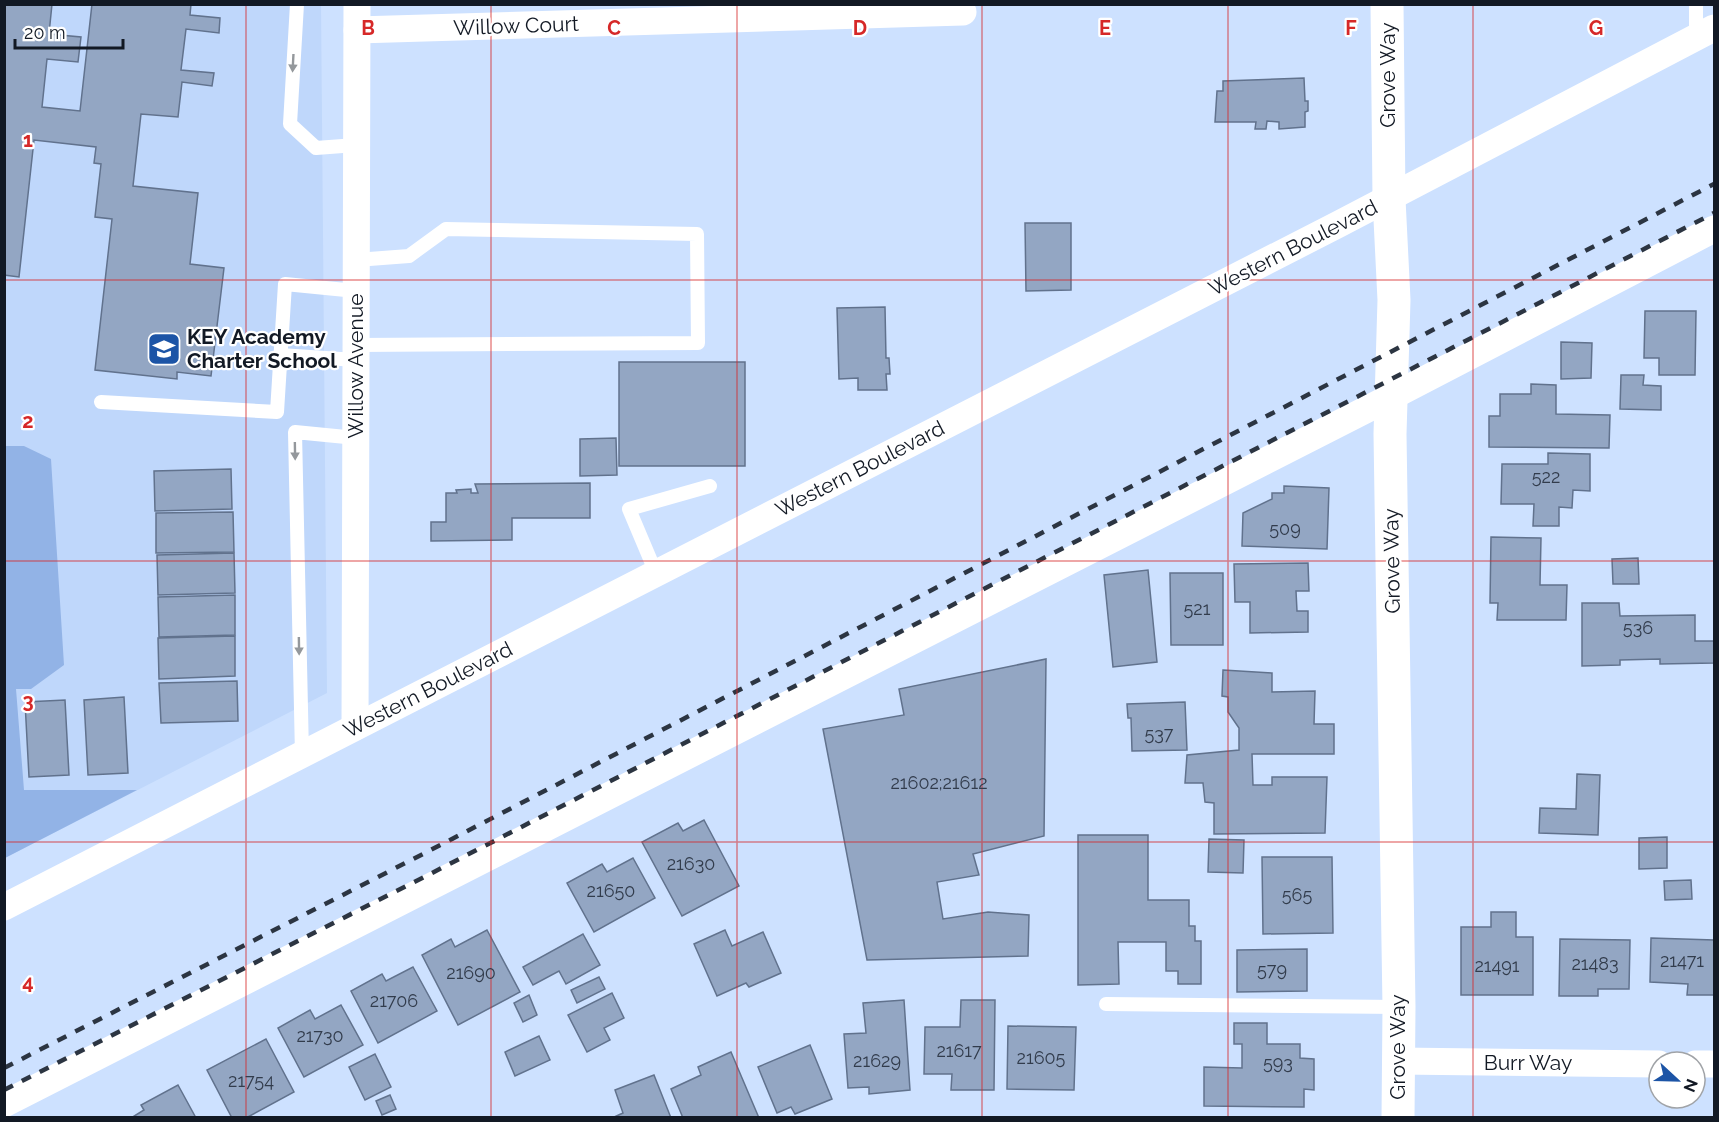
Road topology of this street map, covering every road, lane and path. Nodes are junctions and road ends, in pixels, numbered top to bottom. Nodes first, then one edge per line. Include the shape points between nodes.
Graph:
1 (297, 4) edge
2 (1387, 4) edge
3 (1696, 4) edge
4 (963, 12) dead end
5 (357, 17) edge
6 (1705, 32) edge
7 (356, 145) junction
8 (1389, 199) junction
9 (1714, 229) edge
10 (356, 260) junction
11 (356, 291) junction
12 (356, 352) junction
13 (280, 355) junction
14 (1391, 397) junction
15 (101, 402) dead end
16 (356, 438) junction
17 (710, 486) dead end
18 (656, 573) junction
19 (355, 727) junction
20 (302, 755) junction
21 (4, 907) edge
22 (1106, 1004) dead end
23 (1399, 1007) junction
24 (1398, 1060) junction
25 (1647, 1064) edge
26 (4, 1104) edge
27 (1398, 1118) edge

1 -> 7 lane via 290,124 316,148
2 - 8 street, Grove Way
3 - 6 lane
4 - 5 street, Willow Court
5 - 7 street, Willow Avenue
6 - 8 street, Western Boulevard
7 - 10 street, Willow Avenue
8 - 14 street, Grove Way via 1394,300
8 - 18 street, Western Boulevard
9 - 14 street
10 - 11 street, Willow Avenue
10 - 12 lane via 409,256 446,229 697,234 698,344
11 - 12 street, Willow Avenue
11 - 13 lane via 285,284
12 - 13 lane
12 - 16 street, Willow Avenue
13 - 15 lane via 277,412
14 - 23 street, Grove Way
14 - 26 street
16 - 19 street, Willow Avenue
16 -> 20 lane via 295,432
17 - 18 lane via 629,509
18 - 19 street, Western Boulevard
19 - 20 street, Western Boulevard
20 - 21 street, Western Boulevard
22 - 23 lane
23 - 24 street, Grove Way
24 - 25 street, Burr Way
24 - 27 street, Grove Way

